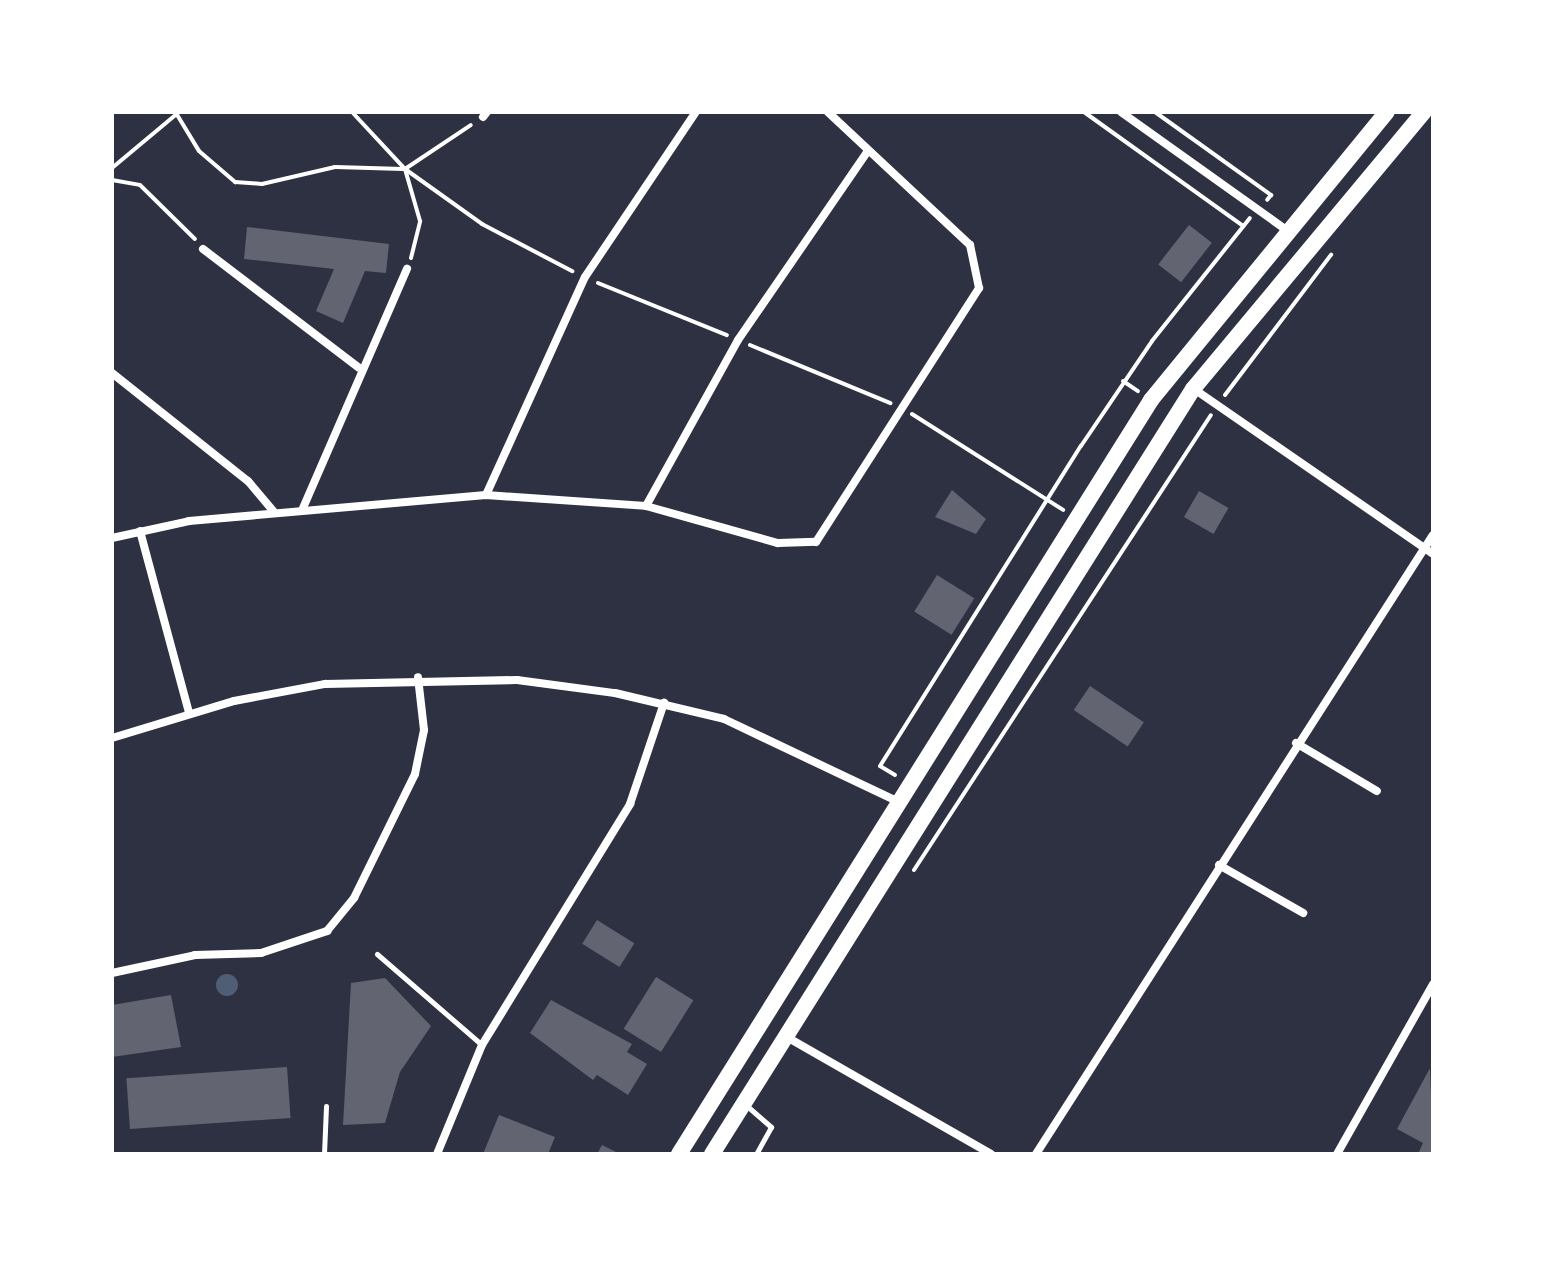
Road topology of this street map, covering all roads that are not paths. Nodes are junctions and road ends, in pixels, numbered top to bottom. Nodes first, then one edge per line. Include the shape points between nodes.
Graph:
1 (696, 112) edge
2 (828, 112) edge
3 (1121, 112) edge
4 (1387, 112) edge
5 (1424, 112) edge
6 (867, 152) junction
7 (1285, 229) junction
8 (203, 249) road end
9 (407, 269) road end
10 (359, 368) junction
11 (112, 373) edge
12 (1193, 389) junction
13 (486, 495) junction
14 (646, 506) junction
15 (303, 508) junction
16 (274, 512) junction
17 (140, 531) junction
18 (1433, 535) edge
19 (112, 538) edge
20 (1423, 547) junction
21 (1433, 554) edge
22 (418, 677) junction
23 (664, 703) junction
24 (189, 712) junction
25 (112, 738) edge
26 (1296, 743) junction
27 (1377, 791) dead end
28 (891, 798) junction
29 (1219, 865) junction
30 (1303, 913) dead end
31 (377, 954) dead end
32 (112, 973) edge
33 (1433, 984) edge
34 (784, 1036) junction
35 (482, 1045) junction
36 (743, 1104) junction
37 (326, 1106) dead end
38 (324, 1154) edge
39 (437, 1154) edge
40 (630, 1154) edge
41 (650, 1154) edge
42 (679, 1154) edge
43 (712, 1154) edge
44 (756, 1154) edge
45 (991, 1154) edge
46 (1036, 1154) edge
47 (1337, 1154) edge

1 - 13 street via 585,277
2 - 6 street
3 - 7 street
4 - 7 main road
5 - 12 main road
6 - 14 street via 738,340
6 - 14 street via 970,245 979,263 979,288 905,409 816,542 778,543
7 - 28 main road via 1151,400
8 - 10 street
9 - 10 street
10 - 15 street
11 - 16 street via 248,481
12 - 20 street
12 - 34 main road
13 - 14 street
13 - 15 street
15 - 16 street
16 - 17 street
17 - 19 street
17 - 24 street
18 - 20 street
20 - 21 street
20 - 26 street
22 - 23 street via 529,681
22 - 24 street via 325,684
22 - 32 street via 424,730 415,774 354,898 327,931 261,953 195,955
23 - 28 street via 775,739
23 - 35 street via 645,768 604,853
24 - 25 street
26 - 27 street
26 - 29 street
28 - 42 main road
29 - 30 street
29 - 46 street
31 - 35 lane
33 - 47 street
34 - 36 main road
34 - 45 street
35 - 39 street
36 - 43 main road
36 - 44 lane via 771,1127
37 - 38 lane
40 - 41 lane

